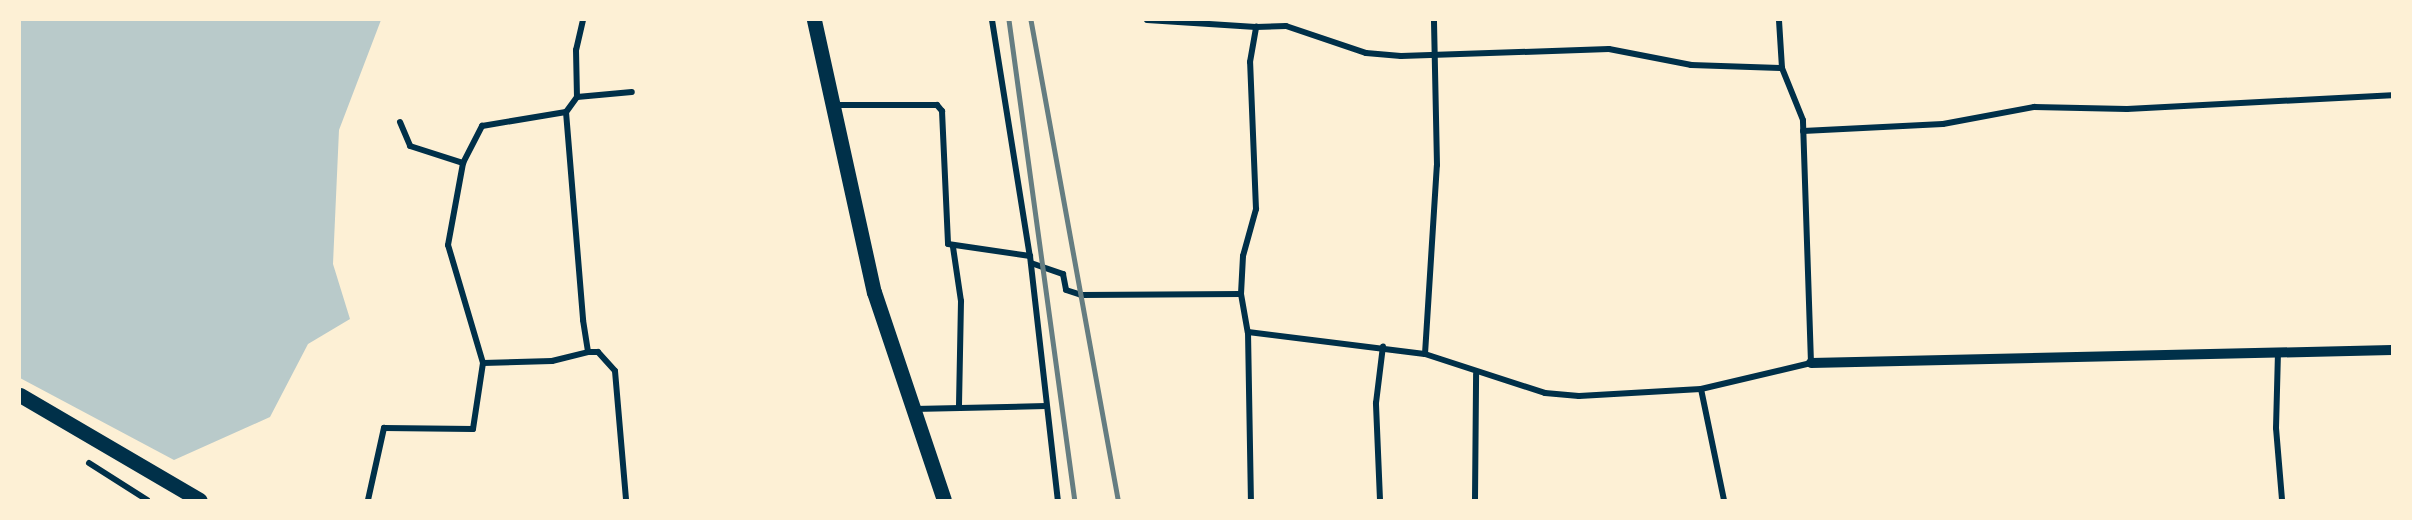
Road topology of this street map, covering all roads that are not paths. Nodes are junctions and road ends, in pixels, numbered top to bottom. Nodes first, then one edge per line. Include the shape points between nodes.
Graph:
1 (584, 20) edge
2 (814, 20) edge
3 (992, 20) edge
4 (1147, 20) edge
5 (1434, 20) edge
6 (1779, 20) edge
7 (1256, 27) junction
8 (1434, 51) junction
9 (1782, 68) junction
10 (632, 92) dead end
11 (2392, 95) edge
12 (577, 97) junction
13 (831, 105) junction
14 (566, 112) junction
15 (400, 122) dead end
16 (1803, 131) junction
17 (463, 163) junction
18 (953, 247) junction
19 (1031, 260) junction
20 (1241, 294) junction
21 (1248, 332) junction
22 (1383, 346) junction
23 (2392, 350) edge
24 (588, 352) junction
25 (2278, 352) junction
26 (1425, 354) junction
27 (483, 363) junction
28 (1811, 363) junction
29 (1476, 374) junction
30 (1701, 389) junction
31 (20, 395) edge
32 (1046, 406) junction
33 (959, 408) junction
34 (911, 409) junction
35 (89, 463) dead end
36 (147, 501) edge
37 (200, 501) edge
38 (368, 501) edge
39 (626, 501) edge
40 (944, 501) edge
41 (1058, 501) edge
42 (1251, 501) edge
43 (1380, 501) edge
44 (1475, 501) edge
45 (1724, 501) edge
46 (2282, 501) edge

1 - 12 street via 576,50
2 - 13 main road
3 - 19 street
4 - 7 street
5 - 8 street
6 - 9 street
7 - 8 street via 1309,31 1366,53
7 - 20 street via 1250,62 1256,209 1245,246
8 - 9 street via 1609,49 1691,65
8 - 26 street via 1435,224
9 - 16 street
10 - 12 street
11 - 16 street via 2127,109 2034,107 1943,124
12 - 14 street
13 - 18 street via 937,105 942,111 944,209 948,244
13 - 34 main road via 874,292
14 - 17 street via 482,126
14 - 24 street
15 - 17 street via 410,146
16 - 28 street
17 - 27 street via 448,245
18 - 19 street
18 - 33 street via 961,302
19 - 20 street via 1063,274 1066,290 1081,295
19 - 32 street
20 - 21 street
21 - 22 street
21 - 42 street
22 - 26 street
22 - 43 street via 1376,403
23 - 25 street
24 - 27 street via 552,361
24 - 39 street via 598,352 615,371
25 - 28 street
25 - 46 street via 2276,428
26 - 29 street
27 - 38 street via 473,429 394,424 384,428
28 - 30 street
29 - 30 street via 1579,396
29 - 44 street
30 - 45 street
31 - 37 main road
32 - 33 street
32 - 41 street
33 - 34 street
34 - 40 main road
35 - 36 street

